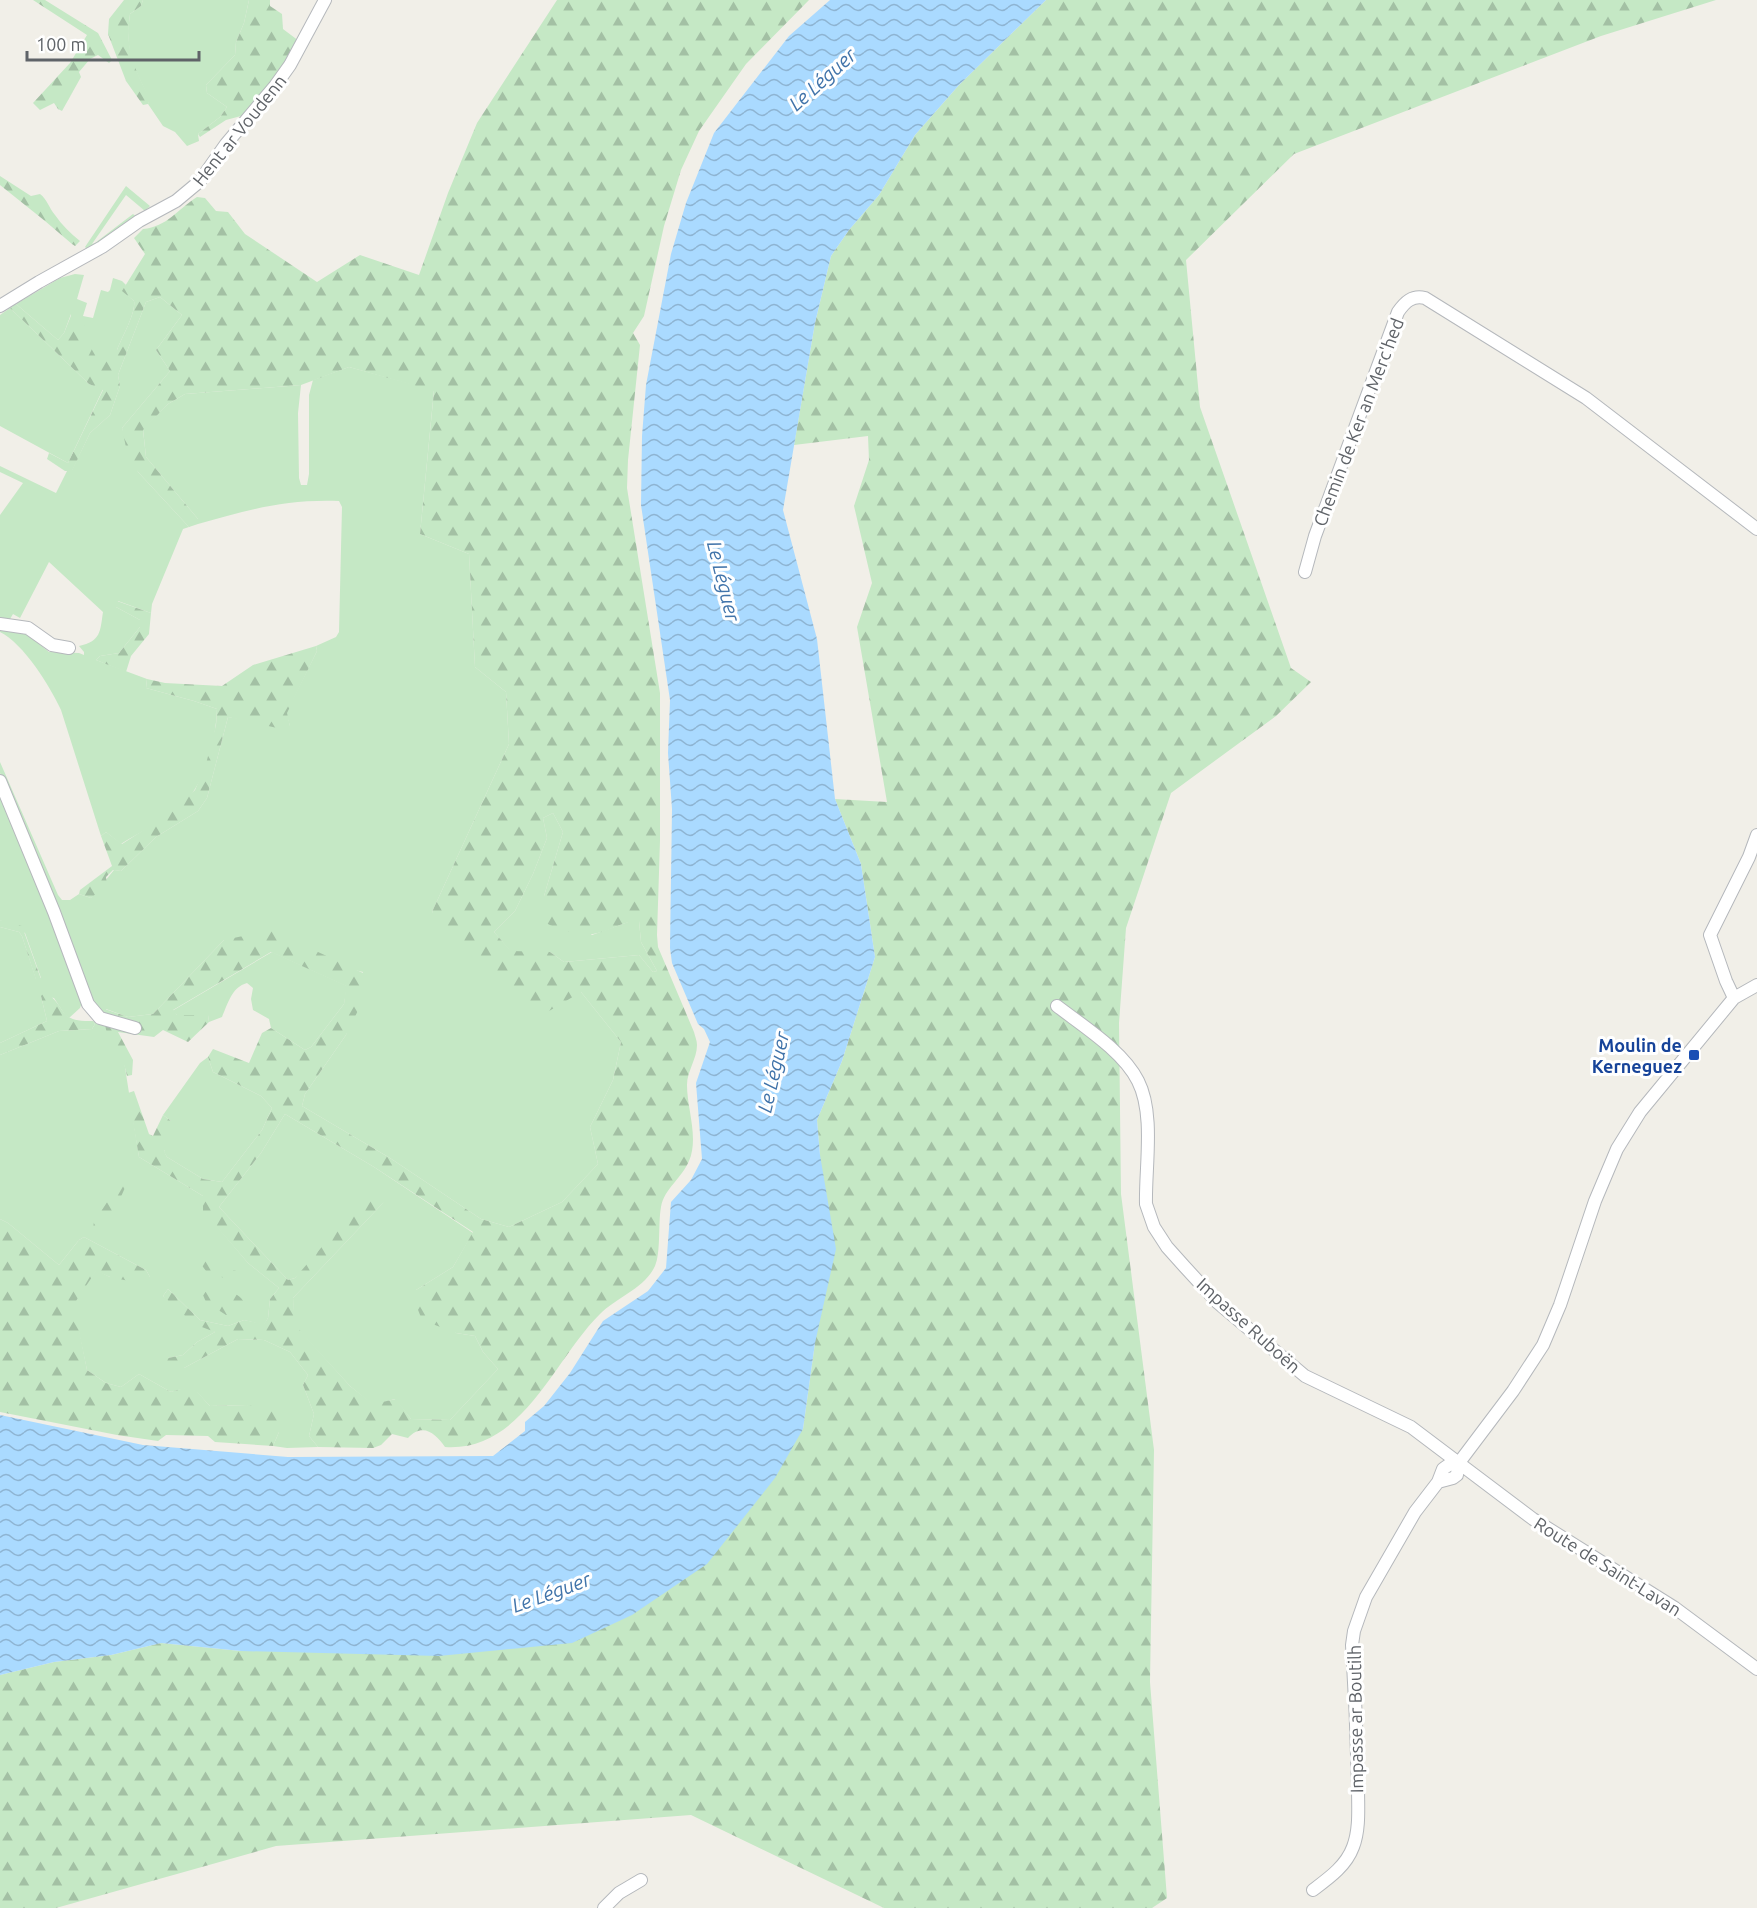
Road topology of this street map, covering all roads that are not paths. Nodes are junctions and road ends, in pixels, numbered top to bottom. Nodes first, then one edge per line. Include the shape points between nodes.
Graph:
1 (325, 0) edge
2 (0, 306) edge
3 (1757, 529) edge
4 (1305, 572) dead end
5 (0, 624) edge
6 (69, 648) dead end
7 (0, 781) edge
8 (1757, 835) edge
9 (1757, 985) edge
10 (1734, 998) junction
11 (1057, 1006) dead end
12 (135, 1028) dead end
13 (1458, 1464) junction
14 (1757, 1669) edge
15 (641, 1880) dead end
16 (1313, 1890) dead end
17 (604, 1908) edge

1 - 2 street, Hent ar Voudenn via 276,86 200,181 176,201
3 - 4 street, Chemin de Ker an Merc'hed via 1586,398 1419,296 1404,303 1398,312
5 - 6 street via 28,628 52,645
7 - 12 street via 88,1005 100,1018
8 - 10 street via 1710,936
9 - 10 street
10 - 13 street via 1640,1112 1617,1149 1543,1345
11 - 13 street, Impasse Ruboën via 1113,1051 1137,1080 1146,1108 1146,1204 1167,1247 1218,1303 1305,1376 1411,1427
13 - 14 street, Route de Saint-Lavan via 1533,1519 1675,1608
13 - 16 street, Impasse ar Boutilh via 1457,1475 1438,1482 1416,1512 1366,1598 1354,1631 1358,1828 1348,1858
15 - 17 street

